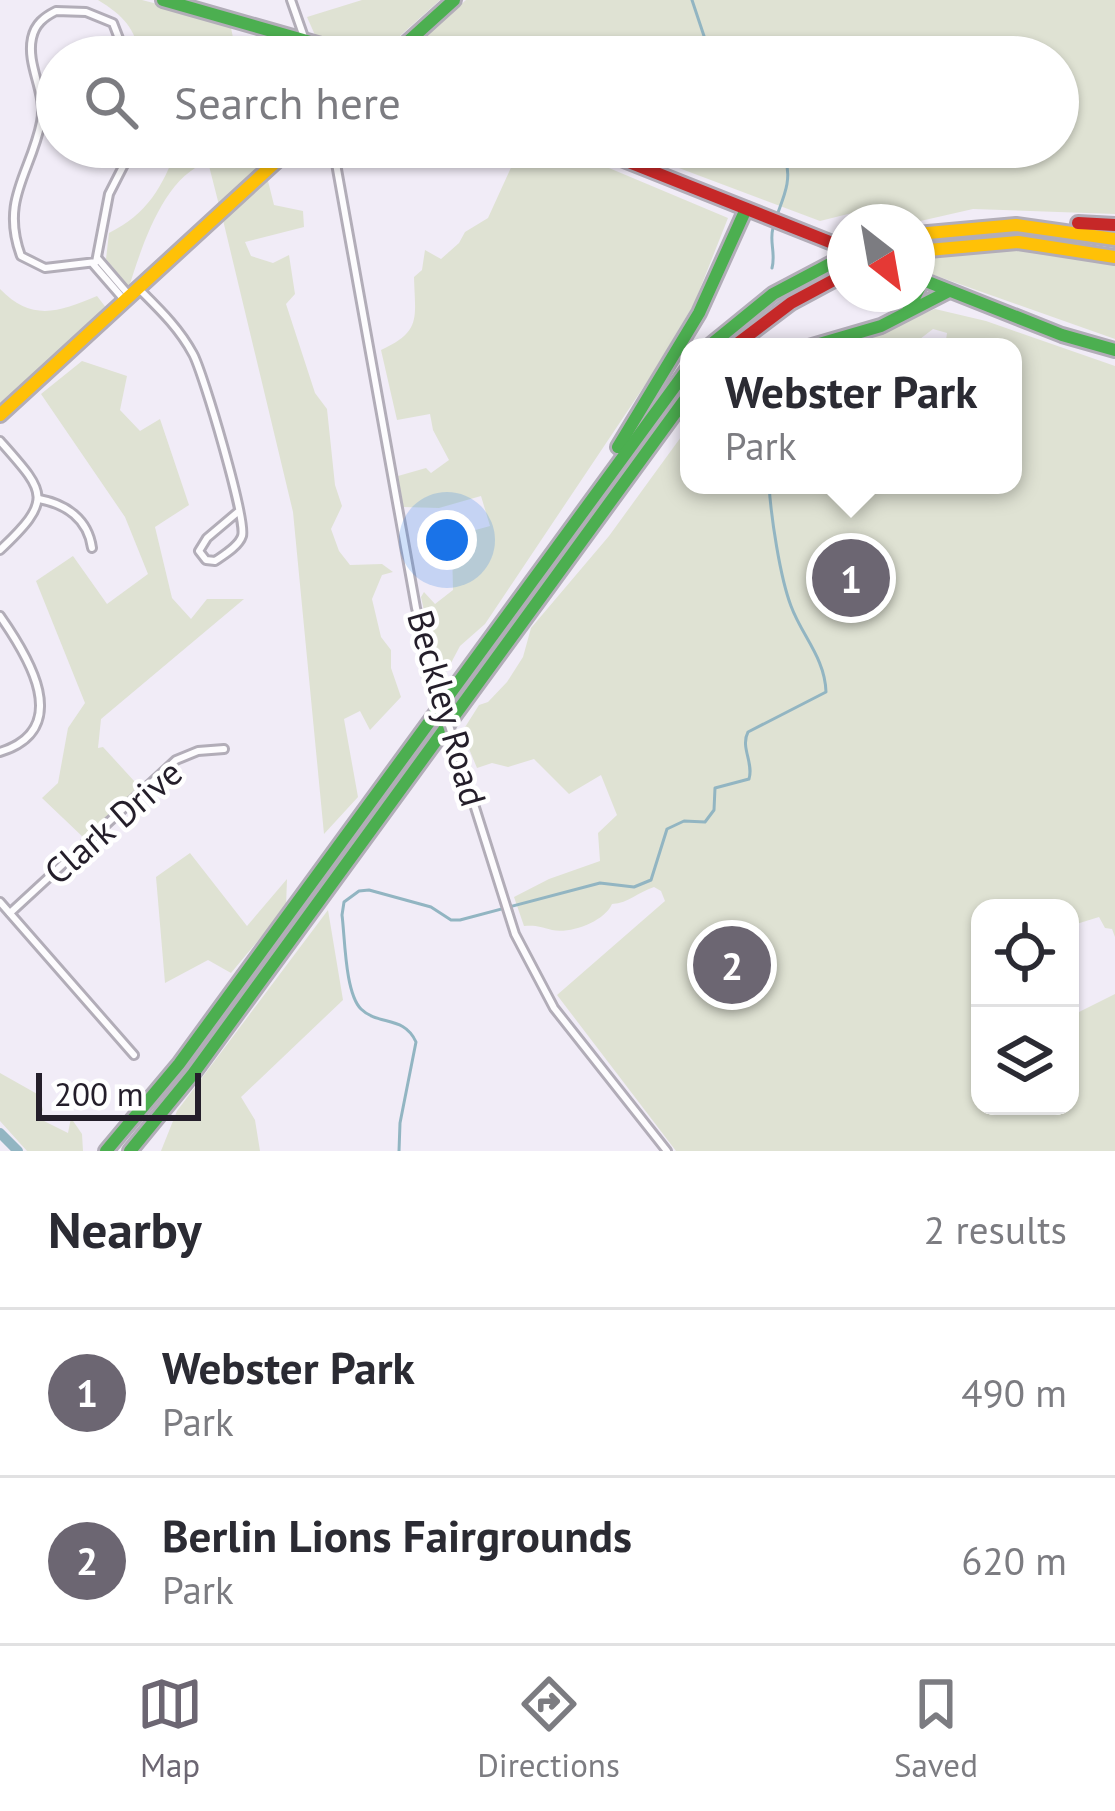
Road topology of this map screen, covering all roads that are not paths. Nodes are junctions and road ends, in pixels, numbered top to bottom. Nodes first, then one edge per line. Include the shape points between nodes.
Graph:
1 (163, 0) edge
2 (291, 0) edge
3 (454, 0) edge
4 (119, 36) edge
5 (294, 36) edge
6 (304, 36) edge
7 (414, 36) edge
8 (36, 72) edge
9 (36, 136) edge
10 (122, 168) edge
11 (269, 168) edge
12 (337, 168) edge
13 (644, 168) edge
14 (746, 209) junction
15 (1022, 224) junction
16 (1115, 225) edge
17 (935, 231) edge
18 (1115, 239) edge
19 (827, 247) edge
20 (935, 248) edge
21 (1115, 256) edge
22 (95, 261) junction
23 (827, 263) edge
24 (827, 283) edge
25 (935, 285) edge
26 (949, 291) junction
27 (132, 296) junction
28 (905, 312) edge
29 (904, 315) junction
30 (685, 338) edge
31 (719, 338) edge
32 (745, 338) edge
33 (840, 338) edge
34 (680, 346) edge
35 (1115, 350) edge
36 (680, 380) edge
37 (680, 406) edge
38 (0, 415) edge
39 (680, 416) edge
40 (656, 439) junction
41 (0, 442) edge
42 (39, 499) junction
43 (239, 511) junction
44 (582, 511) junction
45 (92, 548) dead end
46 (0, 550) edge
47 (0, 616) edge
48 (224, 749) dead end
49 (0, 752) edge
50 (0, 902) edge
51 (10, 913) junction
52 (134, 1055) dead end
53 (106, 1151) edge
54 (130, 1151) edge
55 (667, 1151) edge

1 - 5 main road
2 - 6 street
3 - 7 main road
4 - 8 street via 103,16 56,11 34,31
9 - 22 street via 12,196 13,240 37,266
10 - 22 street
11 - 27 main road
12 - 55 street, Beckley Road, bridge via 416,608 508,911 554,1008
13 - 14 main road
14 - 19 main road
14 - 30 main road
15 - 16 main road
15 - 17 main road
15 - 18 main road
20 - 21 main road via 1018,242
22 - 27 street
23 - 31 main road via 766,298
24 - 32 main road
25 - 26 main road
26 - 29 main road
26 - 35 main road
27 - 38 main road
27 - 43 street via 180,331 197,362
28 - 29 main road
29 - 33 main road
34 - 44 main road
36 - 44 main road
37 - 40 main road
39 - 40 main road
40 - 54 main road
41 - 42 street via 32,477
42 - 45 street via 67,506
42 - 46 street via 30,521
43 - 43 street via 206,538 199,550 206,560 241,540
44 - 53 main road via 175,1070
47 - 49 street via 42,698 38,721
48 - 51 street, Clark Drive via 176,760
50 - 51 street
51 - 52 street

